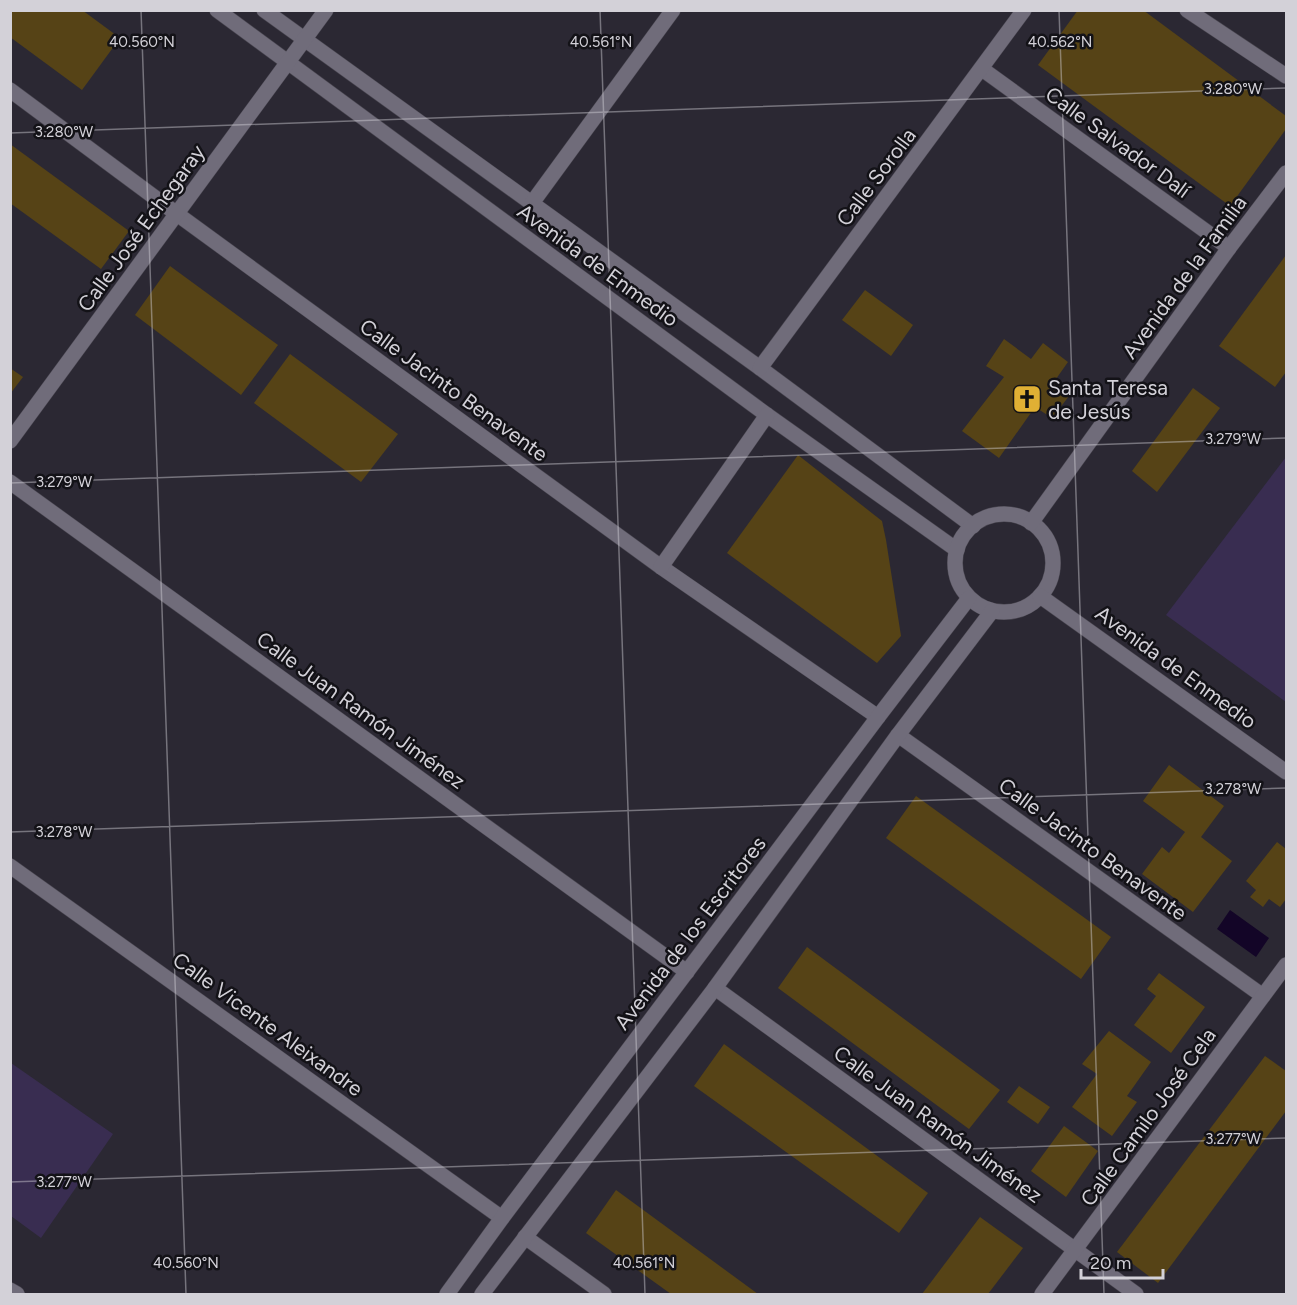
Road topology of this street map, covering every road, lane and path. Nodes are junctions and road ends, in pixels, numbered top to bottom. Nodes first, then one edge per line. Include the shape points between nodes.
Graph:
1 (217, 10) edge
2 (264, 10) edge
3 (326, 10) edge
4 (673, 10) edge
5 (1024, 10) edge
6 (1187, 10) edge
7 (304, 39) junction
8 (288, 62) junction
9 (982, 69) junction
10 (1287, 76) edge
11 (10, 90) edge
12 (1287, 173) edge
13 (532, 203) junction
14 (177, 214) junction
15 (1229, 248) junction
16 (760, 368) junction
17 (767, 415) junction
18 (10, 441) edge
19 (10, 482) edge
20 (1031, 523) junction
21 (973, 526) junction
22 (957, 550) junction
23 (661, 567) junction
24 (1040, 596) junction
25 (969, 598) junction
26 (992, 611) junction
27 (878, 717) junction
28 (898, 735) junction
29 (1287, 772) edge
30 (10, 866) edge
31 (1287, 964) edge
32 (687, 972) junction
33 (715, 988) junction
34 (1263, 996) junction
35 (502, 1218) junction
36 (525, 1238) junction
37 (1076, 1250) junction
38 (10, 1290) edge
39 (17, 1294) edge
40 (447, 1294) edge
41 (482, 1294) edge
42 (604, 1294) edge
43 (1042, 1294) edge
44 (1136, 1294) edge

1 - 8 street, Avenida de Enmedio
2 - 7 street, Avenida de Enmedio
3 - 7 street, Calle José Echegaray
4 - 13 street
5 - 9 street, Calle Sorolla
6 - 10 street
7 - 8 street, Calle José Echegaray
7 - 13 street, Avenida de Enmedio
8 - 14 street, Calle José Echegaray
8 - 17 street, Avenida de Enmedio
9 - 15 street, Calle Salvador Dalí
9 - 16 street, Calle Sorolla
11 - 14 street, Calle Jacinto Benavente
12 - 15 street, Avenida de la Familia
13 - 16 street, Avenida de Enmedio
14 - 18 street, Calle José Echegaray
14 - 23 street, Calle Jacinto Benavente
15 - 20 street, Avenida de la Familia
16 - 21 street, Avenida de Enmedio
17 - 22 street, Avenida de Enmedio
17 - 23 street
19 - 32 street, Calle Juan Ramón Jiménez
20 - 21 street via 1001,514
20 - 24 street via 1050,547 1053,563
21 - 22 street
22 - 25 street via 957,576
23 - 27 street, Calle Jacinto Benavente
24 - 26 street via 1021,609
24 - 29 street, Avenida de Enmedio
25 - 26 street
25 - 27 street, Avenida de los Escritores
26 - 28 street
27 - 32 street, Avenida de los Escritores
28 - 33 street
28 - 34 street, Calle Jacinto Benavente
30 - 35 street, Calle Vicente Aleixandre
31 - 34 street, Calle Camilo José Cela
32 - 35 street, Avenida de los Escritores
33 - 36 street
33 - 37 street, Calle Juan Ramón Jiménez
34 - 37 street, Calle Camilo José Cela
35 - 40 street, Avenida de los Escritores
36 - 41 street
36 - 42 street
37 - 43 street, Calle Camilo José Cela
37 - 44 street, Calle Juan Ramón Jiménez
38 - 39 street

